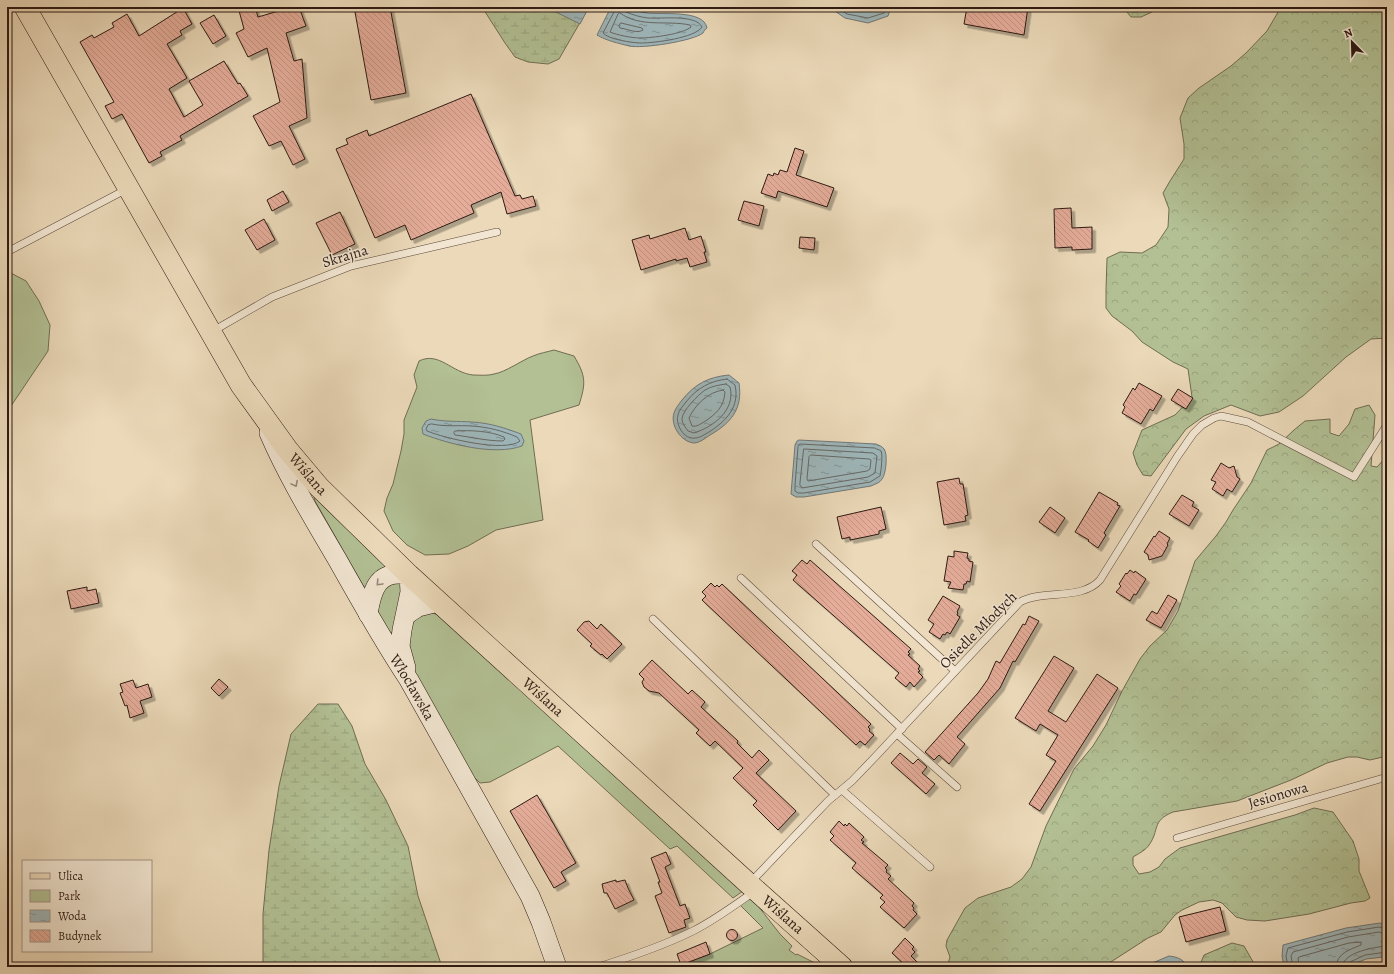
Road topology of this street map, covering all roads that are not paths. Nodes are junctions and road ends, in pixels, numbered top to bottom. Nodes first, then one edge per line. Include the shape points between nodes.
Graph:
1 (25, 7) edge
2 (129, 188) junction
3 (497, 232) dead end
4 (7, 252) edge
5 (211, 332) junction
6 (259, 412) junction
7 (1387, 425) edge
8 (816, 544) dead end
9 (409, 575) junction
10 (741, 578) dead end
11 (438, 602) junction
12 (368, 614) junction
13 (406, 615) junction
14 (653, 620) dead end
15 (956, 671) junction
16 (409, 680) junction
17 (899, 732) junction
18 (1387, 777) edge
19 (957, 787) dead end
20 (842, 790) junction
21 (835, 795) junction
22 (1177, 838) dead end
23 (930, 867) dead end
24 (753, 887) junction
25 (557, 967) edge
26 (598, 967) edge
27 (842, 967) edge

1 - 2 main road, Wiślana
2 - 4 lane
2 - 5 main road, Wiślana
3 - 5 lane, Skrajna via 351,266 272,297
5 - 6 main road, Wiślana
6 - 9 main road, Wiślana via 286,449 319,487
6 -> 12 main road, Włocławska via 280,458
7 - 15 lane, Osiedle Młodych via 1354,477 1248,422 1221,416 1214,418 1193,434 1094,586 1080,592 1037,596 1020,602
8 - 15 lane
9 - 11 main road, Wiślana
9 -> 12 main road via 396,574 378,582 372,593
9 - 13 main road via 410,592
10 - 17 lane
11 - 13 main road via 418,607
11 - 24 main road, Wiślana
12 - 16 main road, Włocławska via 388,650
13 - 16 main road via 400,646
14 - 21 lane
15 - 17 lane, Osiedle Młodych
16 - 25 main road, Włocławska via 530,896
17 - 19 lane
17 - 20 lane, Osiedle Młodych
18 - 22 lane, Jesionowa
20 - 21 lane, Osiedle Młodych
20 - 23 lane
21 - 24 lane, Osiedle Młodych
24 - 26 lane, Osiedle Młodych via 723,913 694,931 666,944
24 - 27 main road, Wiślana

